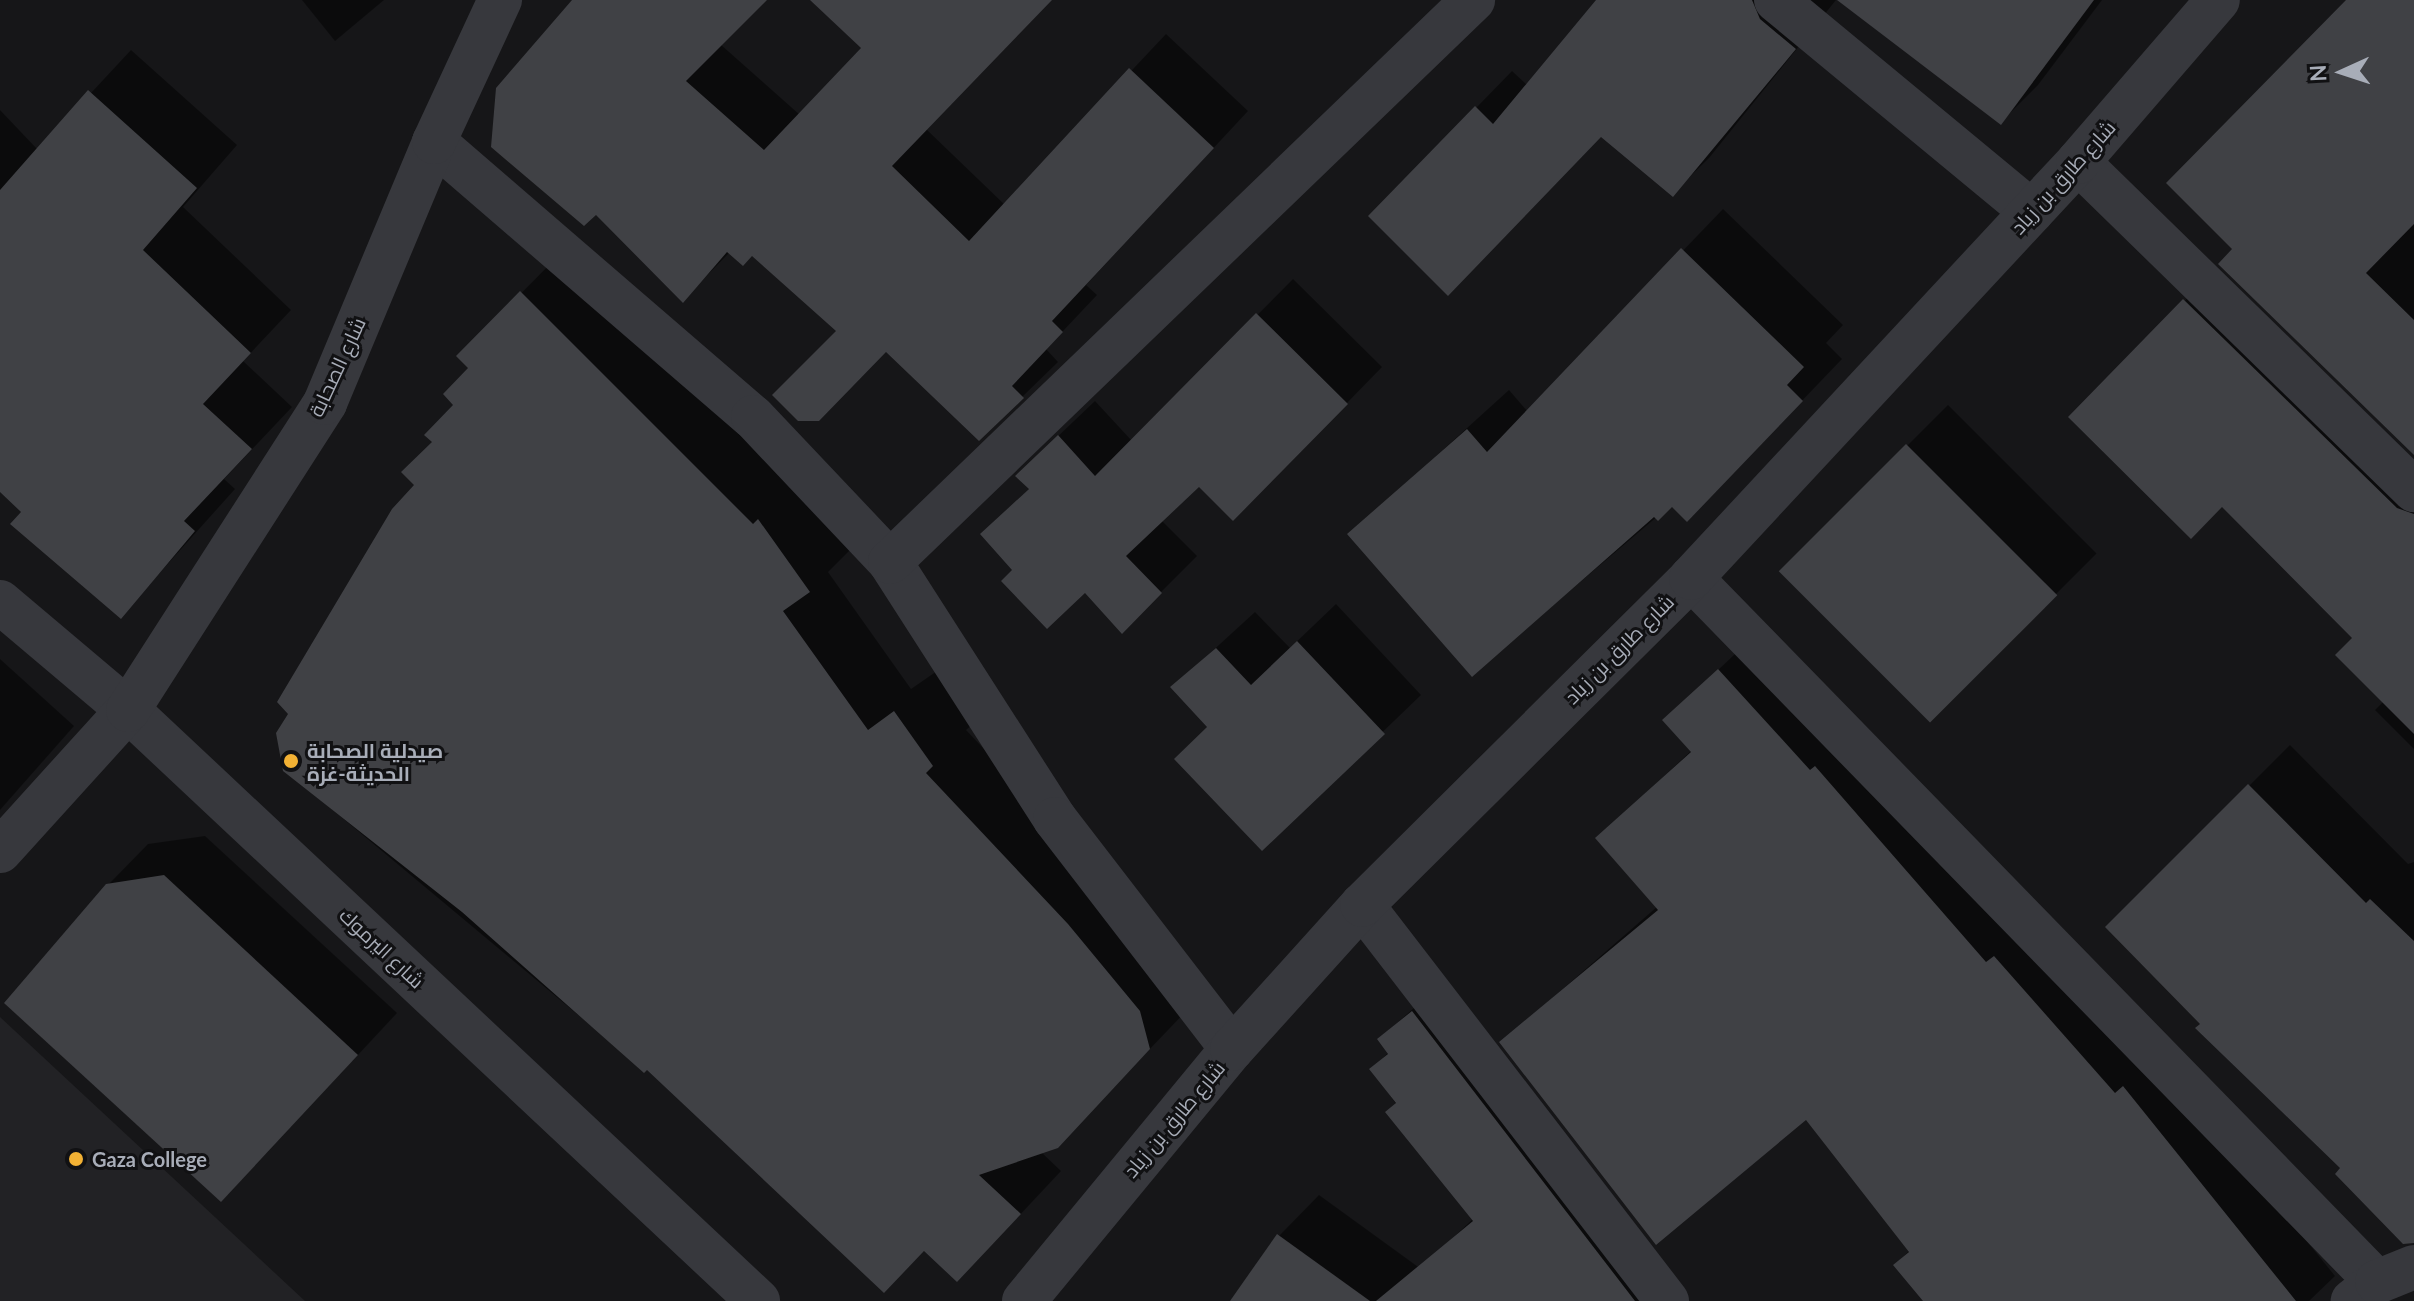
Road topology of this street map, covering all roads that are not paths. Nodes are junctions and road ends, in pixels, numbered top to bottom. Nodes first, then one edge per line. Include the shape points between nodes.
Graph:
1 (500, 0) edge
2 (1473, 0) edge
3 (1776, 0) edge
4 (2218, 0) edge
5 (434, 142) junction
6 (2078, 162) junction
7 (2032, 212) junction
8 (2414, 490) edge
9 (890, 562) junction
10 (1691, 578) junction
11 (0, 602) edge
12 (128, 710) junction
13 (0, 851) edge
14 (1362, 905) junction
15 (1232, 1049) junction
16 (2381, 1283) edge
17 (758, 1301) edge
18 (1024, 1301) edge
19 (1667, 1301) edge

1 - 5 street, شارع الصحابة
2 - 9 street
3 - 7 street
4 - 6 street, شارع طارق بن زياد
5 - 9 street via 753,417
5 - 12 street, شارع الصحابة via 325,403
6 - 7 street, شارع طارق بن زياد
6 - 8 street
7 - 10 street, شارع طارق بن زياد
9 - 15 street via 1055,819
10 - 14 street, شارع طارق بن زياد
10 - 16 street
11 - 12 street, شارع اليرموك
12 - 13 street, شارع الصحابة
12 - 17 street, شارع اليرموك
14 - 15 street, شارع طارق بن زياد
14 - 19 street
15 - 18 street, شارع طارق بن زياد

